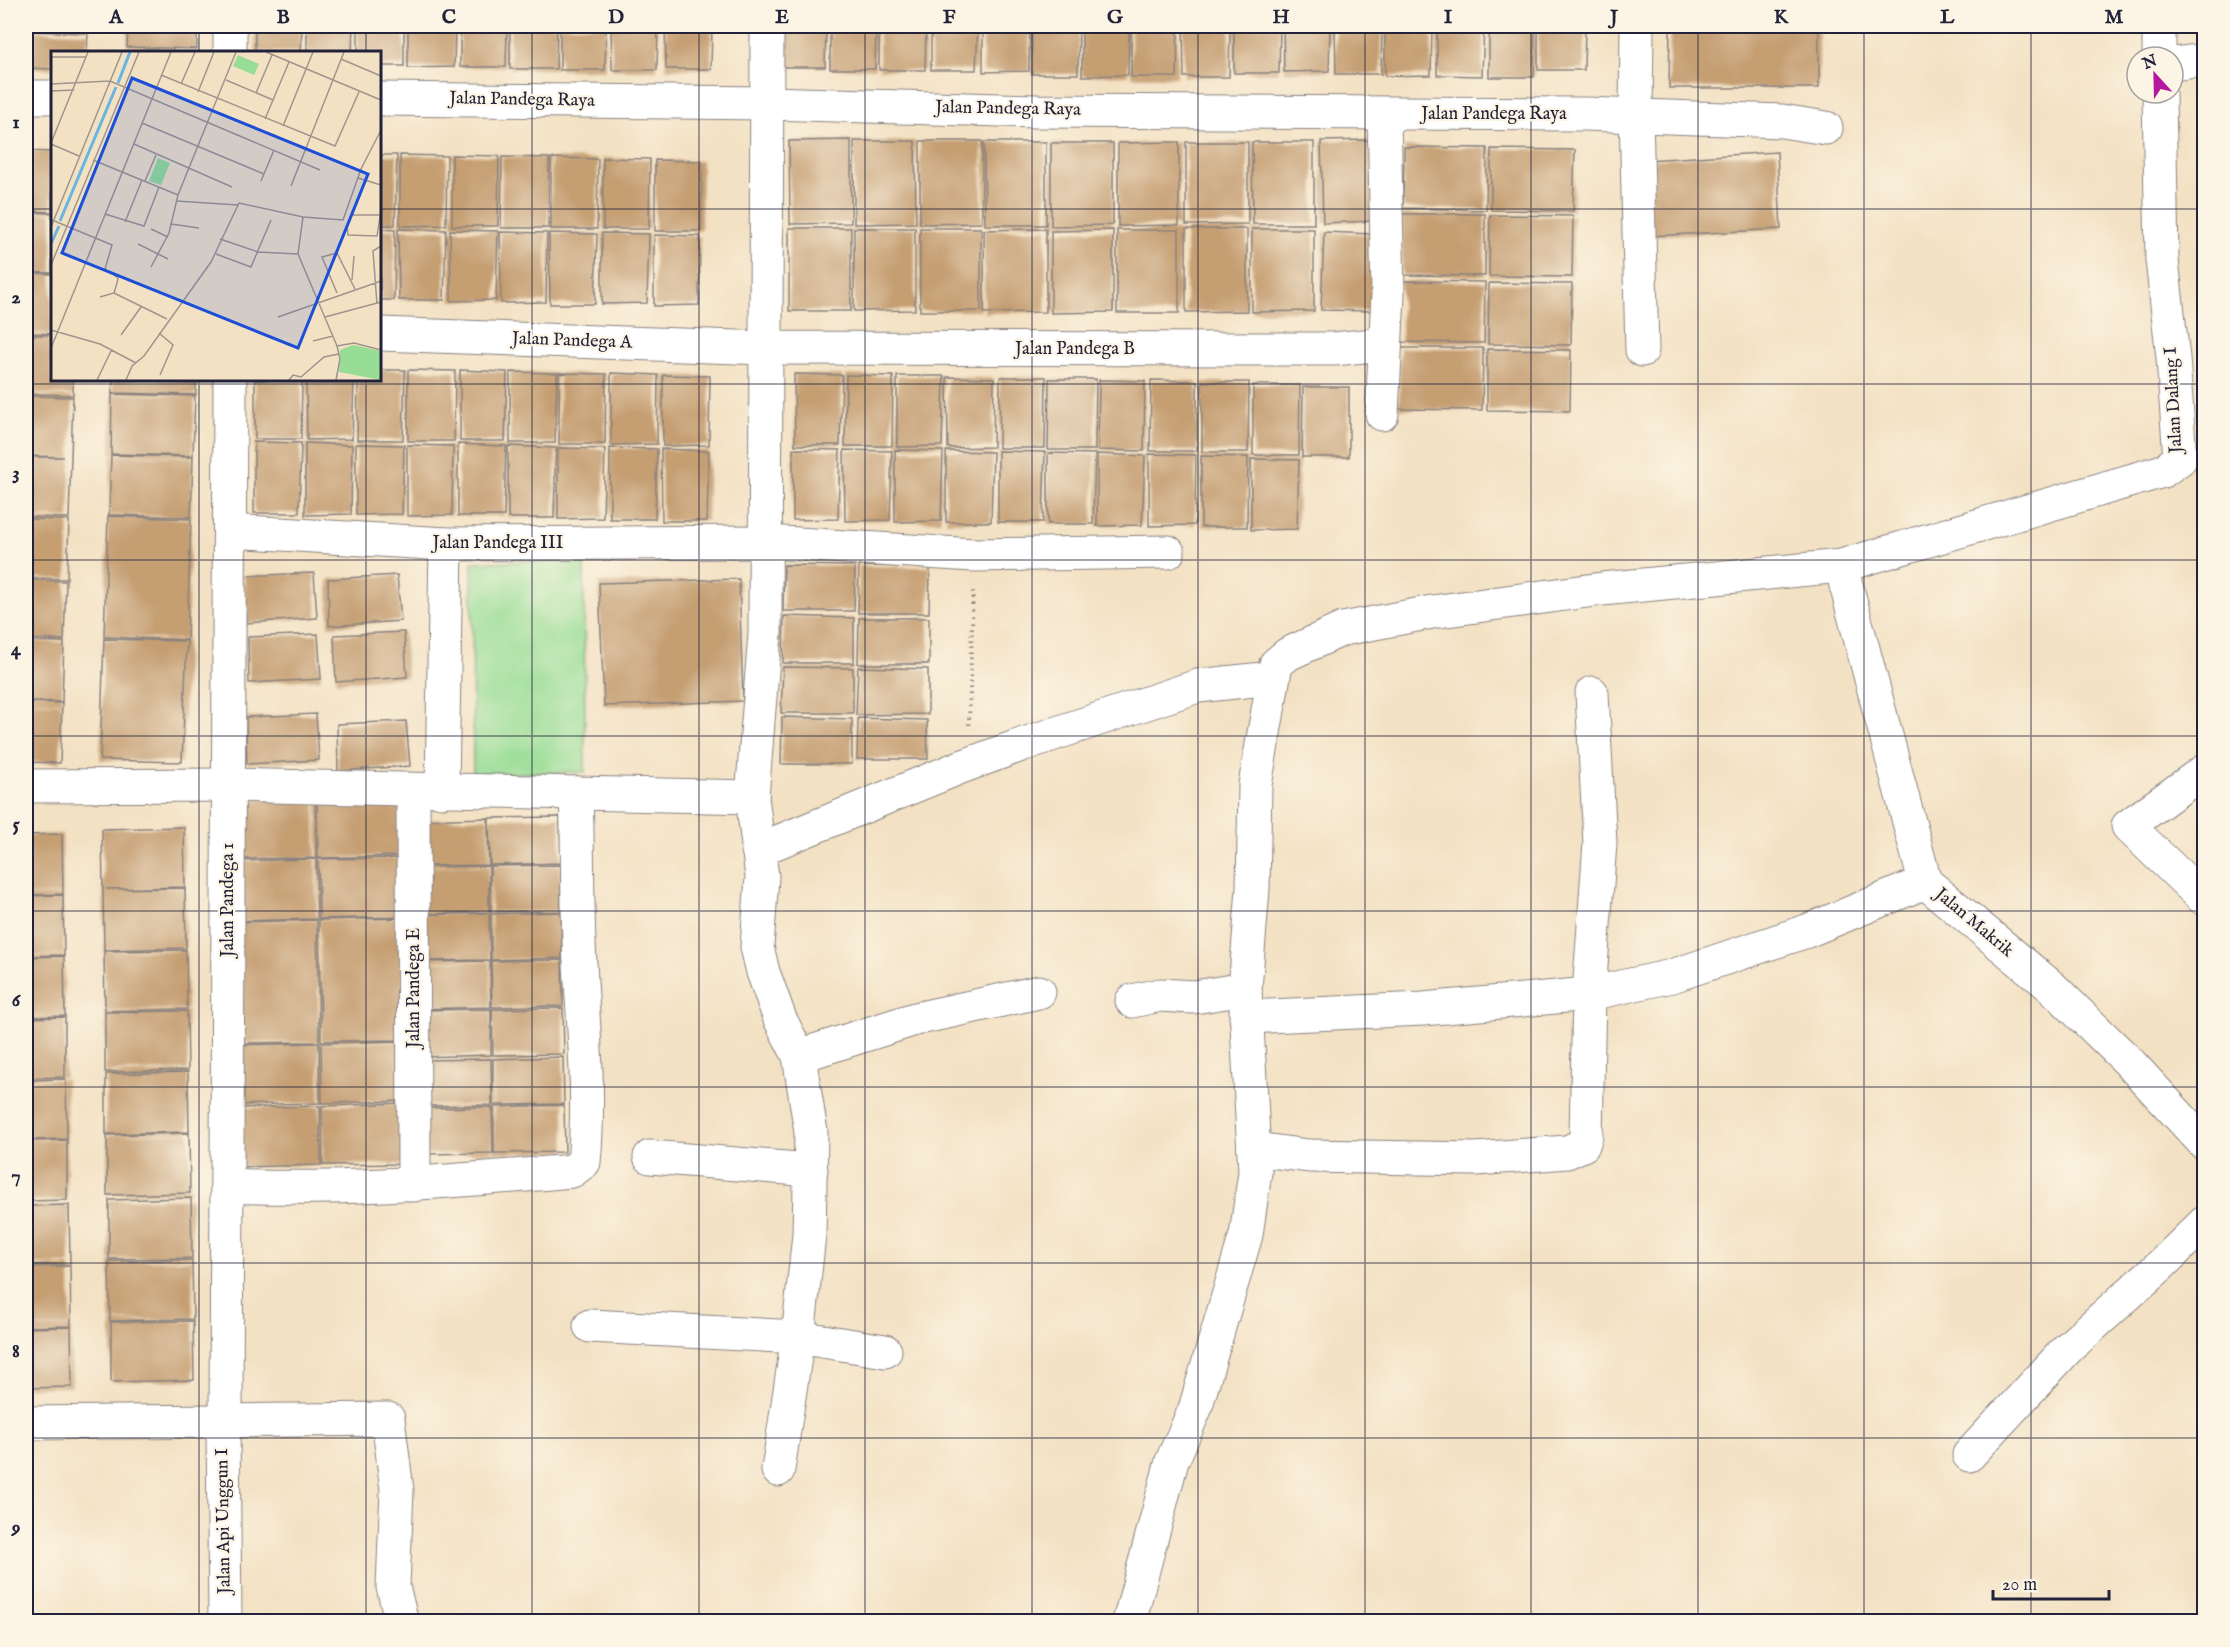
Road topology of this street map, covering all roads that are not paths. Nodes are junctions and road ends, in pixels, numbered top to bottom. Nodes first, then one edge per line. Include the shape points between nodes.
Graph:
1 (230, 26) edge
2 (767, 26) edge
3 (1637, 26) edge
4 (2159, 26) edge
5 (2159, 45) edge
6 (230, 51) edge
7 (2205, 60) edge
8 (2185, 62) edge
9 (26, 97) edge
10 (51, 97) edge
11 (381, 99) edge
12 (769, 103) junction
13 (2159, 105) edge
14 (1384, 115) junction
15 (1636, 115) junction
16 (1826, 128) dead end
17 (381, 334) edge
18 (1384, 344) junction
19 (765, 348) junction
20 (1642, 350) dead end
21 (230, 381) edge
22 (1382, 414) dead end
23 (230, 531) junction
24 (766, 542) junction
25 (446, 544) junction
26 (1168, 552) dead end
27 (1841, 566) junction
28 (1263, 679) junction
29 (1592, 693) dead end
30 (1037, 727) dead end
31 (2205, 771) edge
32 (228, 785) junction
33 (26, 786) edge
34 (427, 790) junction
35 (576, 793) junction
36 (752, 797) junction
37 (758, 850) junction
38 (1925, 882) junction
39 (2205, 899) edge
40 (1038, 992) dead end
41 (1589, 994) junction
42 (1132, 1001) dead end
43 (1245, 1003) junction
44 (799, 1056) junction
45 (2205, 1143) edge
46 (1254, 1149) junction
47 (650, 1157) dead end
48 (811, 1170) junction
49 (414, 1185) junction
50 (227, 1186) junction
51 (2205, 1222) edge
52 (590, 1326) dead end
53 (798, 1337) junction
54 (885, 1351) dead end
55 (226, 1421) junction
56 (26, 1423) edge
57 (1970, 1455) dead end
58 (778, 1470) dead end
59 (225, 1622) edge
60 (402, 1622) edge
61 (1129, 1622) edge

1 - 6 street
2 - 12 street
3 - 15 street
4 - 5 street
7 - 8 street
9 - 10 street
11 - 12 street, Jalan Pandega Raya
12 - 14 street, Jalan Pandega Raya
12 - 19 street
13 - 27 street, Jalan Dalang I via 2162,260 2180,459 2163,471
14 - 15 street, Jalan Pandega Raya
14 - 18 street via 1388,294
15 - 16 street, Jalan Pandega Raya via 1782,121
15 - 20 street
17 - 19 street, Jalan Pandega A
18 - 19 street, Jalan Pandega B via 1334,350
18 - 22 street
19 - 24 street
21 - 23 street, Jalan Pandega 1
23 - 25 street, Jalan Pandega III
23 - 32 street, Jalan Pandega 1
24 - 25 street, Jalan Pandega III
24 - 26 street, Jalan Pandega III via 974,555
24 - 36 street via 765,634
25 - 34 street, Jalan Pandega E
27 - 28 street via 1602,589 1432,612 1342,629 1288,654
27 - 38 street, Jalan Makrik
28 - 30 street via 1255,671 1236,664 1210,669 1129,692
28 - 37 street via 1198,686 968,765
28 - 43 street
29 - 41 street via 1600,843
31 - 39 street via 2128,826
32 - 33 street
32 - 34 street
32 - 50 street, Jalan Pandega 1
34 - 35 street
34 - 49 street, Jalan Pandega E
35 - 36 street
35 - 49 street via 585,1033 584,1162 572,1171
36 - 37 street
37 - 44 street via 762,877 757,947 780,1019
38 - 41 street via 1796,934 1671,976
38 - 45 street, Jalan Makrik via 2053,988
40 - 44 street via 915,1019
41 - 43 street via 1423,1009
41 - 46 street via 1586,1136 1577,1150 1476,1159 1309,1156
42 - 43 street via 1160,996
43 - 46 street
44 - 48 street via 812,1132
46 - 61 street via 1255,1172 1246,1235 1195,1409 1172,1461
47 - 48 street
48 - 53 street via 809,1235
49 - 50 street via 305,1189
50 - 55 street, Jalan Pandega 1
51 - 57 street via 2068,1348
52 - 53 street
53 - 54 street
53 - 58 street
55 - 56 street
55 - 59 street, Jalan Api Unggun I
55 - 60 street via 388,1419 397,1490 393,1587

